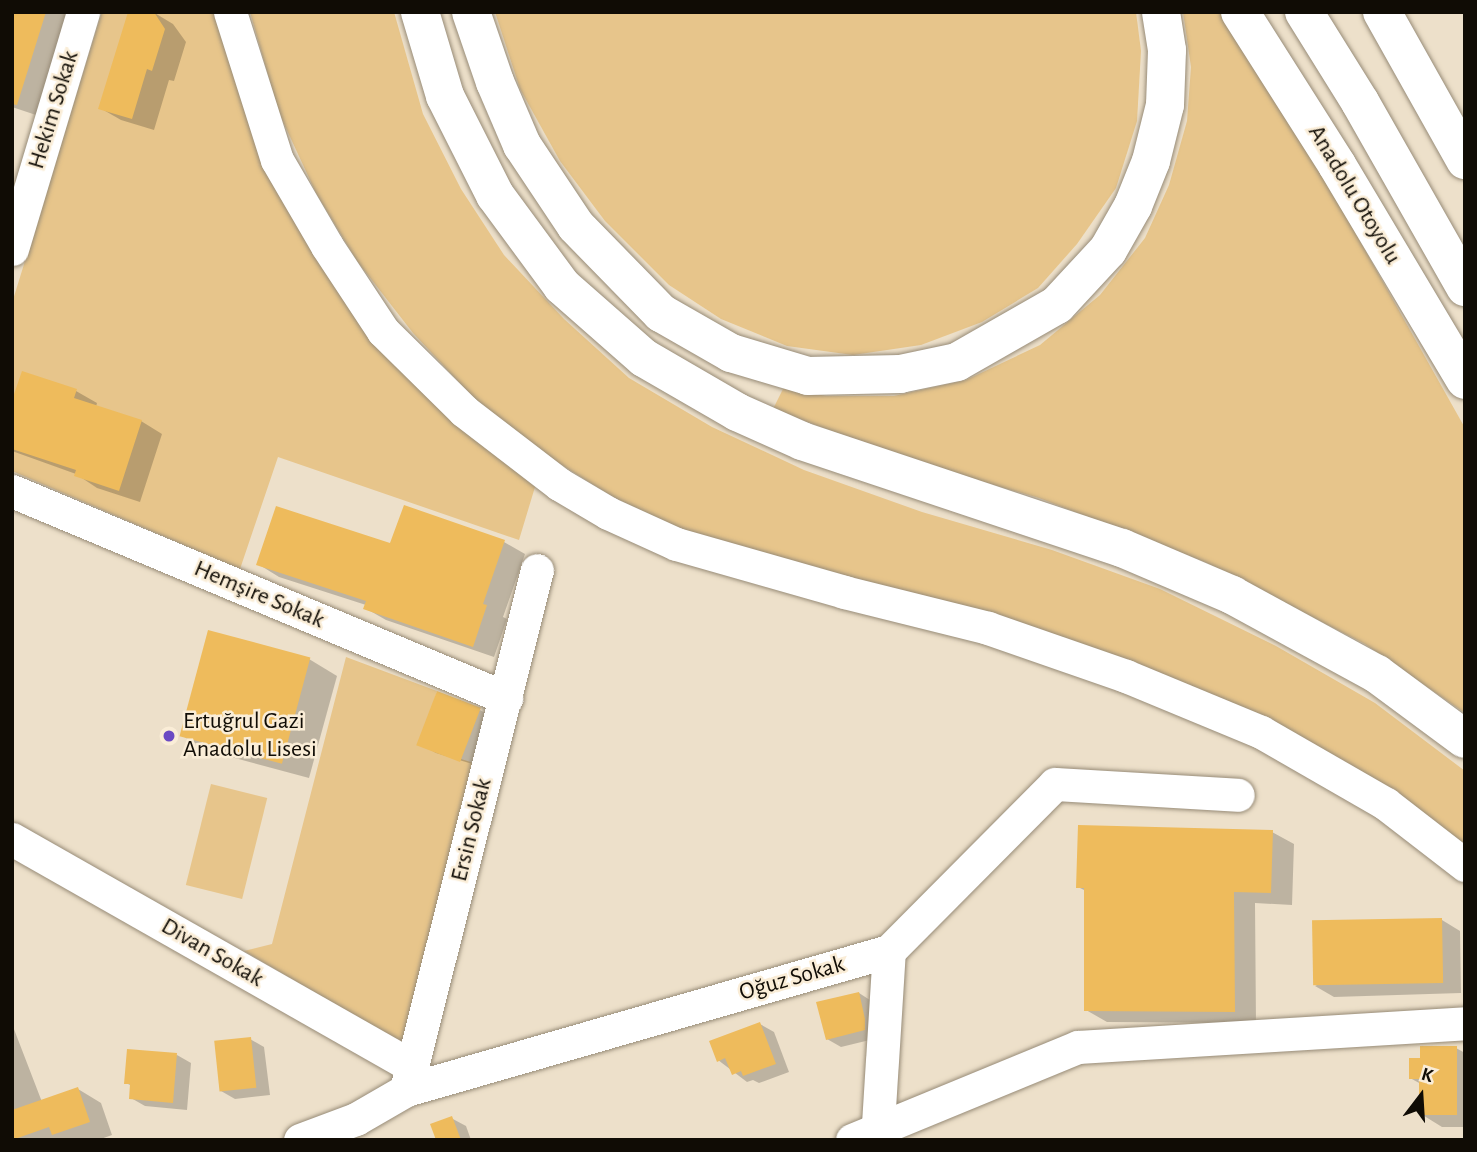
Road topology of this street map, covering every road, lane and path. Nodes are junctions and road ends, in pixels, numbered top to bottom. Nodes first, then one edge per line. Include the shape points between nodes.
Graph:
1 (83, 12) edge
2 (230, 12) edge
3 (420, 12) edge
4 (471, 12) edge
5 (1161, 12) edge
6 (1240, 12) edge
7 (1304, 12) edge
8 (1382, 12) edge
9 (1465, 160) edge
10 (12, 248) edge
11 (1465, 287) edge
12 (1465, 380) edge
13 (12, 491) edge
14 (537, 570) dead end
15 (506, 698) junction
16 (1465, 739) edge
17 (1238, 795) dead end
18 (12, 839) edge
19 (1465, 866) edge
20 (889, 951) junction
21 (1465, 1023) edge
22 (409, 1078) junction
23 (869, 1136) edge
24 (300, 1140) edge

1 - 10 street, Hekim Sokak
2 - 19 street via 277,160 383,331 464,411 559,484 676,544 988,628 1126,676 1261,732 1386,804
3 - 16 highway via 444,96 495,195 562,286 644,358 737,412 802,442 1122,548 1232,596 1377,674
4 - 5 highway via 522,145 576,226 661,313 731,353 808,376 900,374 957,362 1057,305 1108,250 1151,161 1165,105 1167,50
6 - 12 highway, Anadolu Otoyolu
7 - 11 highway, Anadolu Otoyolu
8 - 9 highway
13 - 15 street, Hemşire Sokak
14 - 15 street, Ersin Sokak
15 - 22 street, Ersin Sokak
17 - 20 street, Oğuz Sokak via 1055,784
18 - 22 street, Divan Sokak
20 - 22 street, Oğuz Sokak
20 - 23 street
21 - 23 street via 1078,1047
22 - 24 street, Oğuz Sokak via 356,1119

